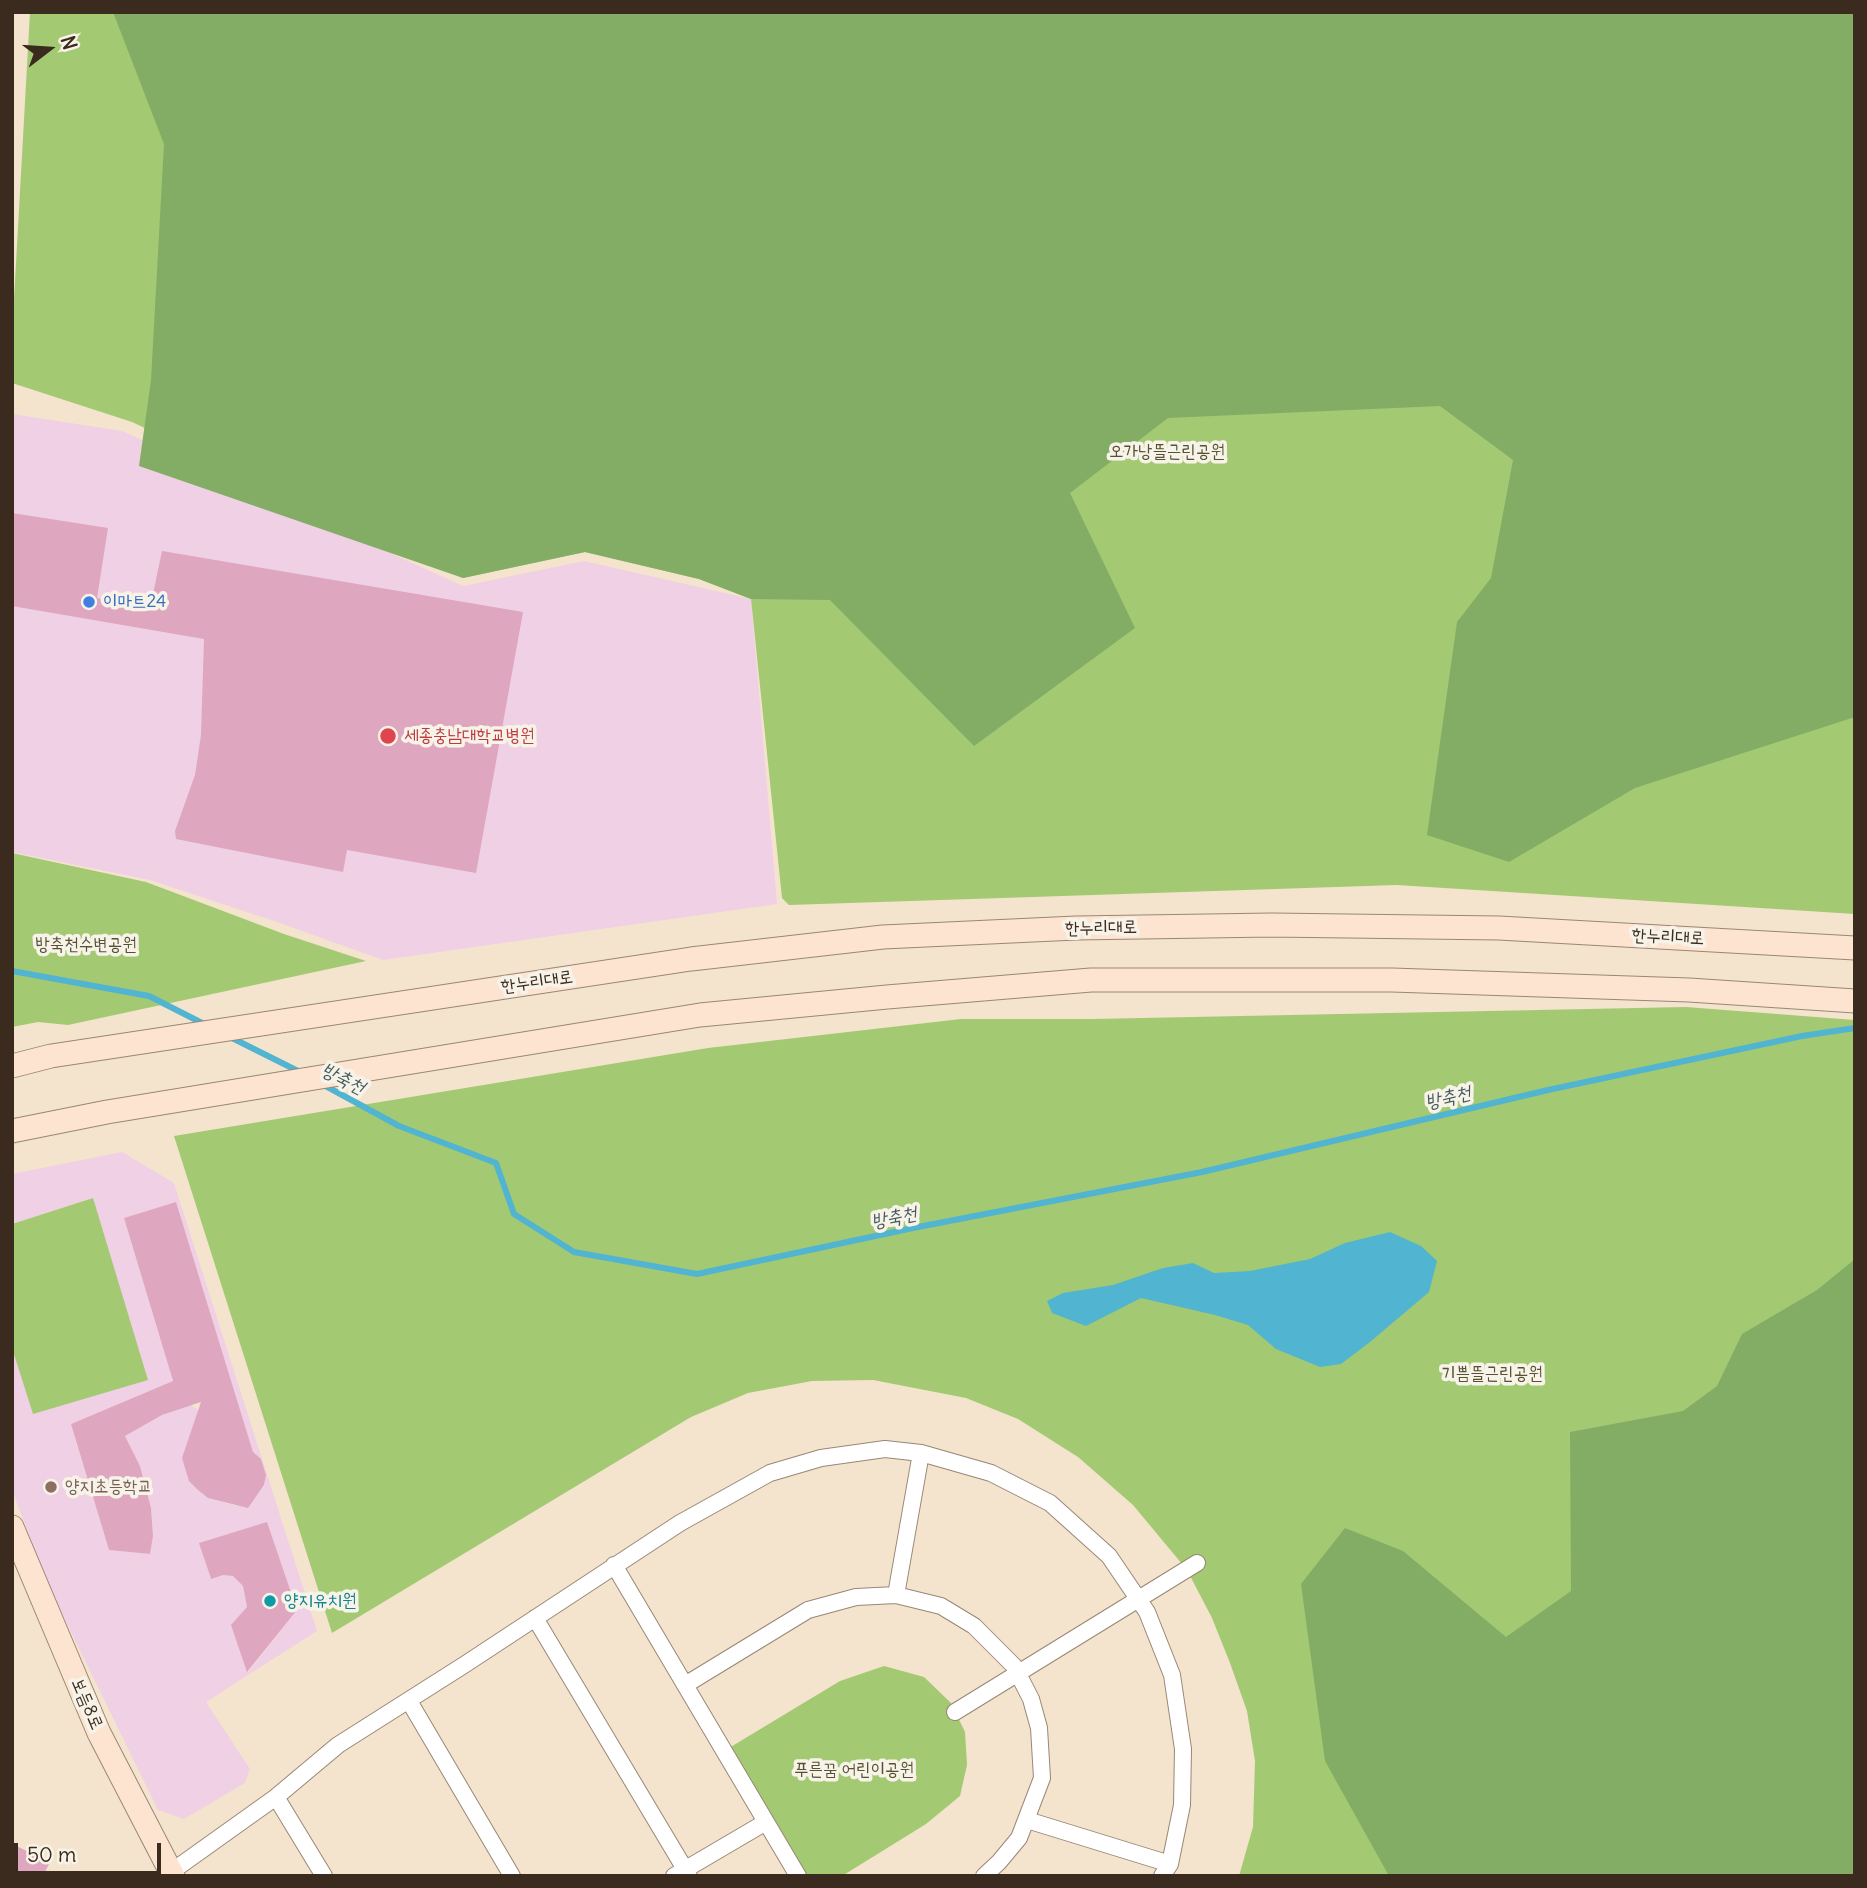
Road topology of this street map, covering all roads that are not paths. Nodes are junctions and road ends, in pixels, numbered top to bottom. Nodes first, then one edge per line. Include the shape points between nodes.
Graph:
1 (1855, 948) edge
2 (1855, 1001) edge
3 (12, 1066) edge
4 (12, 1131) edge
5 (921, 1453) junction
6 (12, 1527) edge
7 (1197, 1563) dead end
8 (614, 1566) junction
9 (896, 1595) junction
10 (1139, 1599) junction
11 (535, 1618) junction
12 (1018, 1674) junction
13 (685, 1685) junction
14 (409, 1701) junction
15 (955, 1712) dead end
16 (276, 1797) junction
17 (1027, 1820) junction
18 (766, 1822) junction
19 (1166, 1870) edge
20 (170, 1874) edge
21 (683, 1874) edge
22 (324, 1876) edge
23 (512, 1876) edge
24 (798, 1876) edge
25 (984, 1876) edge

1 - 3 street, 한누리대로 via 1499,928 1272,925 883,937 691,959 352,1009
2 - 4 street via 1392,980 1091,980 700,1015
5 - 8 street via 885,1449 821,1458 769,1473
5 - 9 street
5 - 10 street via 990,1473 1051,1503 1109,1556
6 - 20 street, 보듬8로 via 99,1733
7 - 10 street
8 - 11 street
8 - 13 street
9 - 12 street via 941,1606 974,1626
9 - 13 street via 856,1597 808,1611
10 - 12 street
10 - 19 street via 1172,1675 1183,1749 1182,1805
11 - 14 street
11 - 21 street
12 - 15 street
12 - 17 street via 1040,1728 1042,1778
13 - 18 street
14 - 16 street via 338,1745
14 - 23 street
16 - 20 street
16 - 22 street
17 - 19 street
17 - 25 street via 1019,1838
18 - 21 street
18 - 24 street

